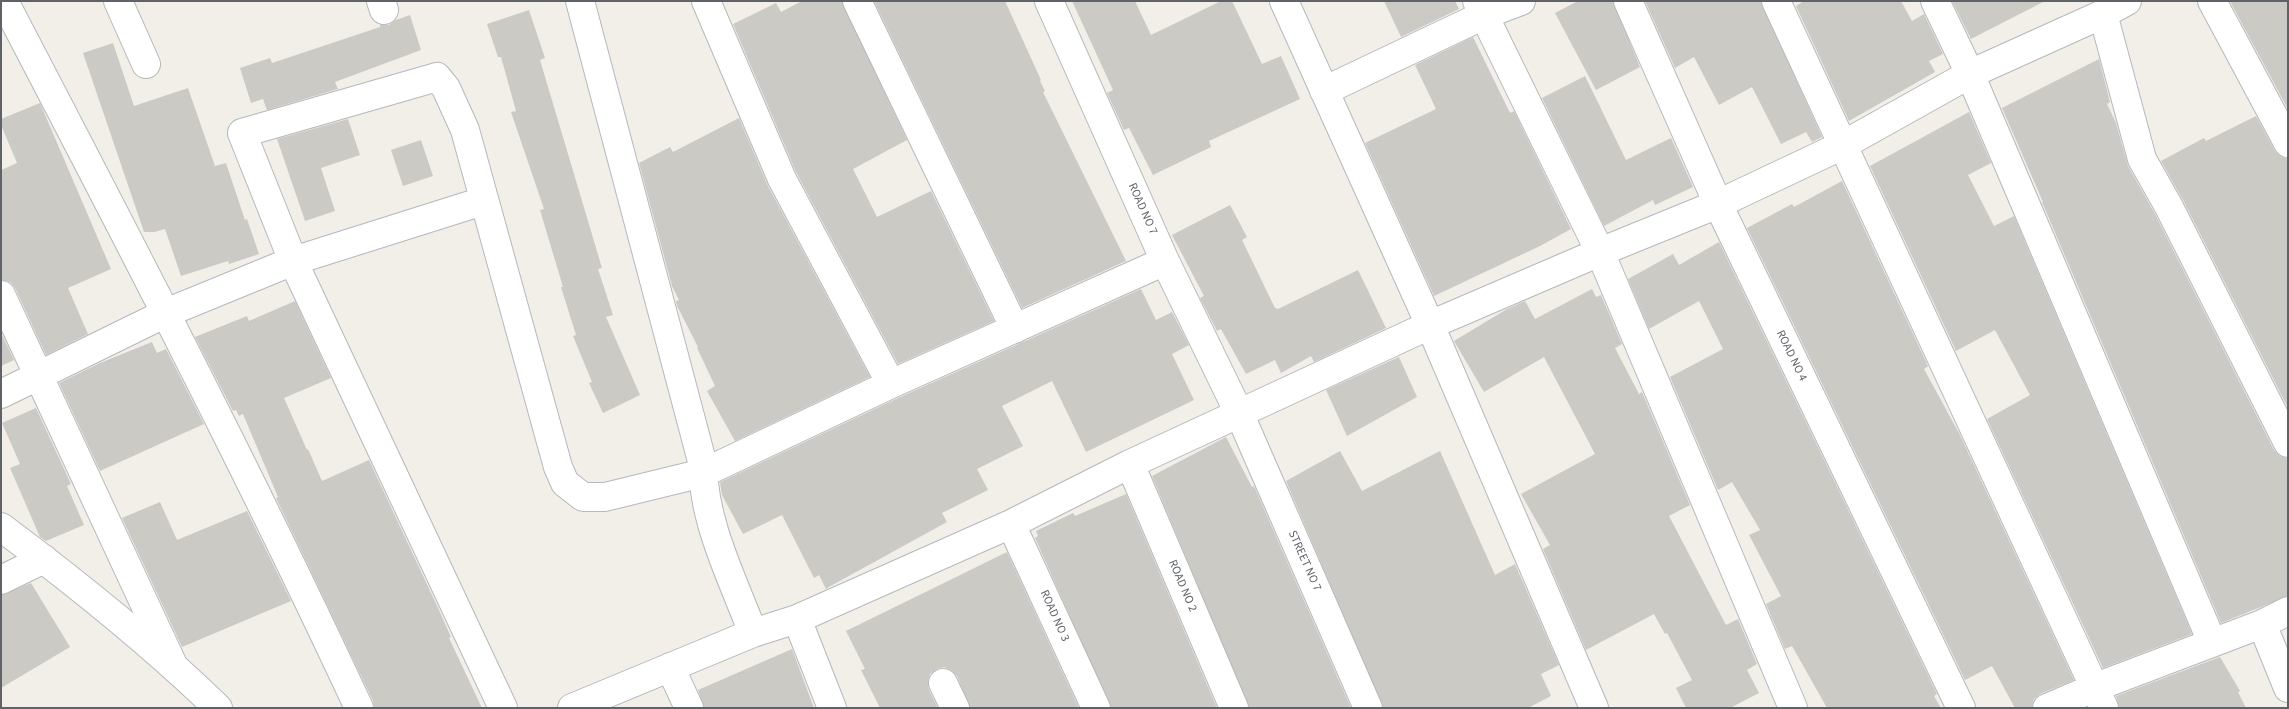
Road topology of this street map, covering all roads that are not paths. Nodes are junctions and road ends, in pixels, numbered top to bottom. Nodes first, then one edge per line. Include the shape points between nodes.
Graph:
1 (4, 1) edge
2 (118, 1) edge
3 (580, 1) edge
4 (706, 1) edge
5 (856, 1) edge
6 (1049, 1) edge
7 (1284, 1) edge
8 (1521, 1) edge
9 (1628, 1) edge
10 (1776, 1) edge
11 (1935, 1) edge
12 (2126, 1) edge
13 (2212, 1) edge
14 (1480, 8) edge
15 (2102, 14) junction
16 (146, 64) dead end
17 (1970, 74) junction
18 (1324, 91) junction
19 (2288, 143) edge
20 (1843, 146) junction
21 (483, 201) junction
22 (1718, 204) junction
23 (1600, 252) junction
24 (293, 261) junction
25 (1165, 261) junction
26 (1, 295) edge
27 (166, 313) junction
28 (1430, 325) junction
29 (1015, 329) junction
30 (38, 376) junction
31 (891, 384) junction
32 (1, 394) edge
33 (1240, 415) junction
34 (2288, 443) edge
35 (1130, 464) junction
36 (703, 472) junction
37 (1011, 524) junction
38 (1, 527) edge
39 (44, 559) junction
40 (1, 580) edge
41 (2288, 611) edge
42 (797, 619) junction
43 (2262, 624) junction
44 (752, 632) junction
45 (2212, 642) junction
46 (173, 665) junction
47 (670, 667) junction
48 (943, 682) dead end
49 (2288, 688) edge
50 (2100, 697) edge
51 (218, 708) edge
52 (359, 708) edge
53 (503, 708) edge
54 (572, 708) edge
55 (689, 708) edge
56 (832, 708) edge
57 (955, 708) edge
58 (1096, 708) edge
59 (1234, 708) edge
60 (1368, 708) edge
61 (1594, 708) edge
62 (1793, 708) edge
63 (1961, 708) edge
64 (2047, 708) edge

1 - 27 street
2 - 16 street
3 - 36 street
4 - 31 street via 782,179
5 - 29 street
6 - 25 street, ROAD NO 7
7 - 18 street
8 - 14 street
9 - 22 street, ROAD NO 4
10 - 20 street
11 - 17 street
12 - 15 street
13 - 19 street
14 - 18 street
14 - 23 street
15 - 17 street
15 - 34 street via 2142,159
17 - 20 street
17 - 45 street
18 - 28 street
20 - 22 street
20 - 50 street
21 - 24 street
21 - 24 street via 460,116 437,77 242,133
21 - 36 street via 558,468 565,483 583,497 598,497
22 - 23 street
22 - 63 street, ROAD NO 4
23 - 28 street
23 - 62 street
24 - 27 street
24 - 53 street
25 - 29 street
25 - 33 street, ROAD NO 7
26 - 30 street
27 - 30 street
27 - 52 street
28 - 33 street
28 - 61 street
29 - 31 street
30 - 32 street
30 - 46 street
31 - 36 street
33 - 35 street
33 - 60 street, STREET NO 7
35 - 37 street
35 - 59 street, ROAD NO 2
36 - 44 street via 703,488 717,538
37 - 42 street
37 - 58 street, ROAD NO 3
38 - 39 street
39 - 40 street
39 - 46 street
41 - 43 street
42 - 44 street
42 - 56 street
43 - 45 street
43 - 49 street
44 - 47 street
45 - 50 street
46 - 51 street
47 - 54 street
47 - 55 street
48 - 57 street
50 - 64 street

